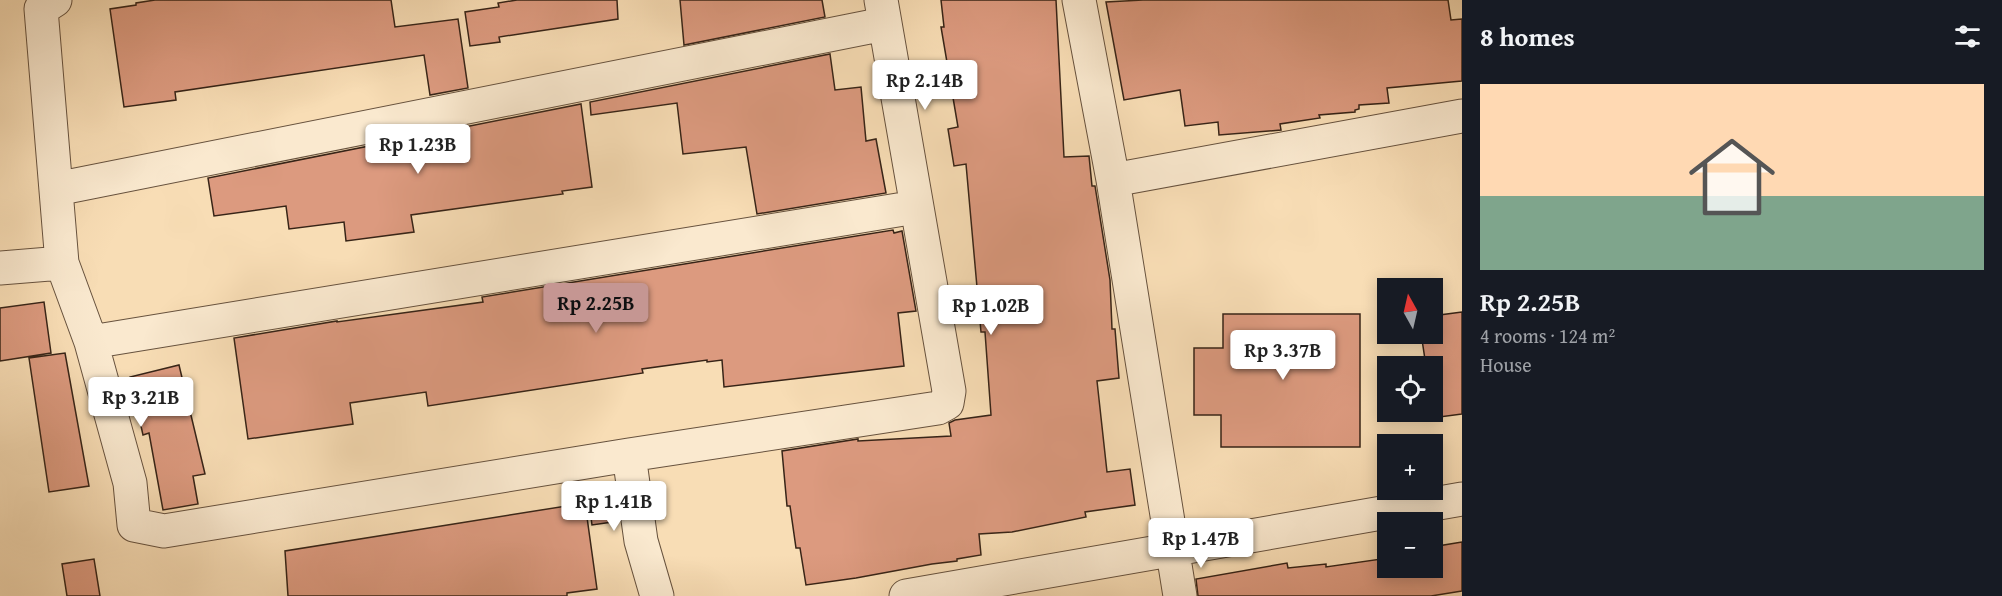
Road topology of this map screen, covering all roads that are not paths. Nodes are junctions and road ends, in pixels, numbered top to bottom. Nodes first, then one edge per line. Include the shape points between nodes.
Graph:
1 (55, 0) edge
2 (1079, 0) edge
3 (883, 12) edge
4 (1462, 116) edge
5 (1113, 180) junction
6 (56, 189) junction
7 (916, 207) junction
8 (62, 263) junction
9 (0, 268) edge
10 (92, 342) junction
11 (629, 455) junction
12 (1462, 499) edge
13 (1171, 551) junction
14 (657, 596) edge
15 (906, 596) edge
16 (1180, 596) edge

1 - 6 street via 41,9
2 - 5 street
3 - 6 street
3 - 7 street
4 - 5 street
5 - 13 street
6 - 8 street
7 - 10 street
7 - 11 street via 949,391 947,403 938,408
8 - 9 street
8 - 10 street
10 - 11 street via 130,483 134,525 164,531
11 - 14 street via 642,541
12 - 13 street
13 - 15 street
13 - 16 street

